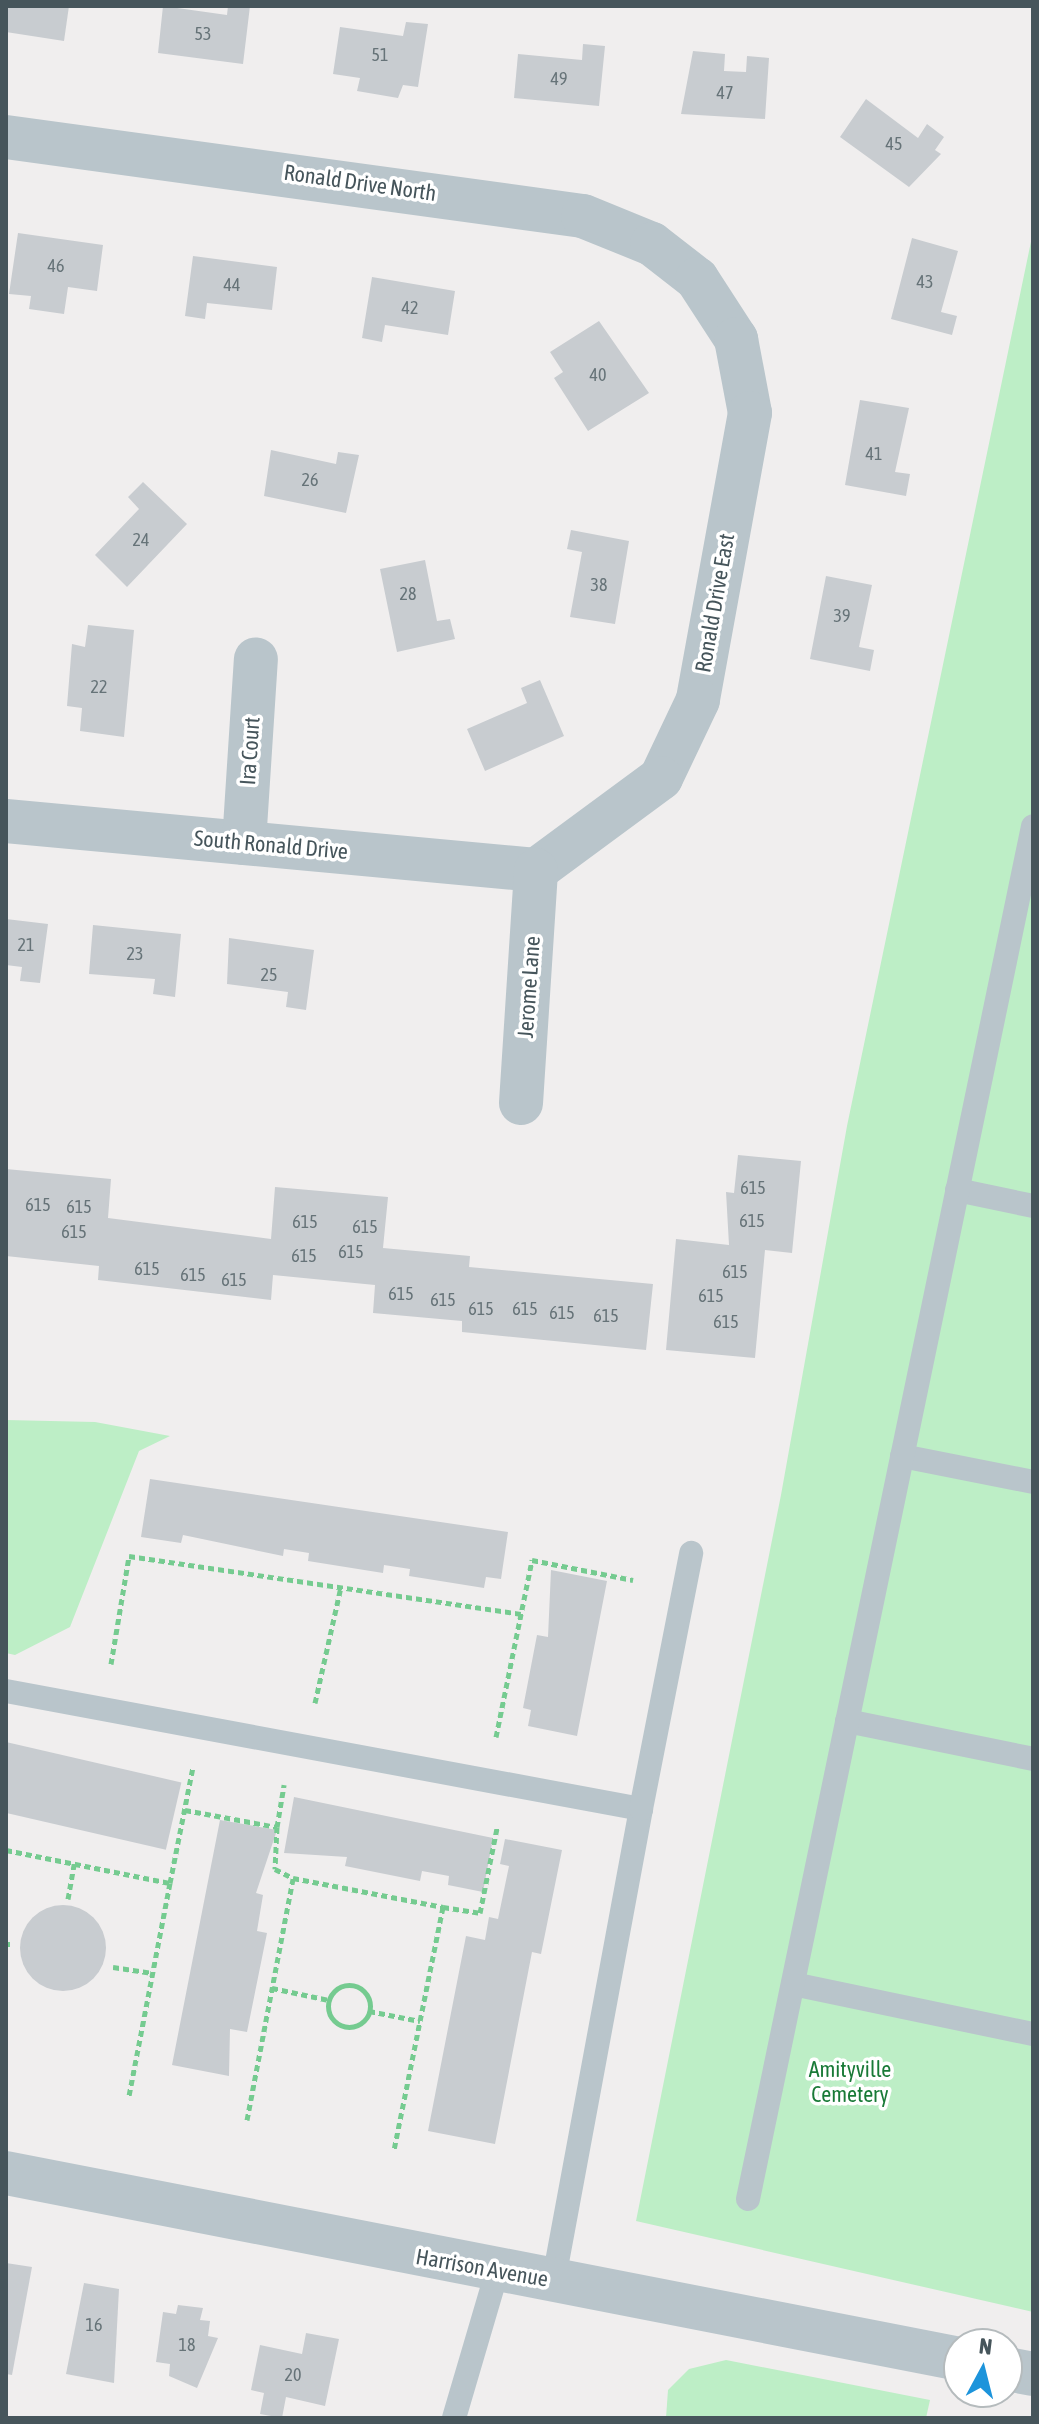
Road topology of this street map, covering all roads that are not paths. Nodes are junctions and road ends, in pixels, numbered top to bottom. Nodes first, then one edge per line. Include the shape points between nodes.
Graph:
1 (6, 137) edge
2 (697, 279) joint
3 (256, 659) dead end
4 (6, 821) edge
5 (1033, 826) edge
6 (244, 843) junction
7 (536, 870) junction
8 (1022, 930) edge
9 (521, 1103) dead end
10 (957, 1190) junction
11 (1033, 1206) edge
12 (902, 1456) junction
13 (1033, 1482) edge
14 (691, 1553) dead end
15 (6, 1691) edge
16 (847, 1721) junction
17 (1033, 1759) edge
18 (641, 1809) junction
19 (793, 1984) junction
20 (1033, 2034) edge
21 (6, 2173) edge
22 (748, 2199) dead end
23 (497, 2272) junction
24 (554, 2280) junction
25 (943, 2356) edge
26 (454, 2418) edge

1 - 2 street, Ronald Drive North via 583,216 652,244
2 - 7 street, Ronald Drive East via 736,339 750,413 698,700 661,778
3 - 6 street, Ira Court
4 - 6 street, South Ronald Drive
5 - 8 lane
6 - 7 street, South Ronald Drive
7 - 9 street, Jerome Lane
8 - 10 lane
10 - 11 lane
10 - 12 lane
12 - 13 lane
12 - 16 lane
14 - 18 lane
15 - 18 lane
16 - 17 lane
16 - 19 lane
18 - 24 lane
19 - 20 lane
19 - 22 lane
21 - 23 street, Harrison Avenue
23 - 24 street, Harrison Avenue
23 - 26 lane
24 - 25 street, Harrison Avenue

